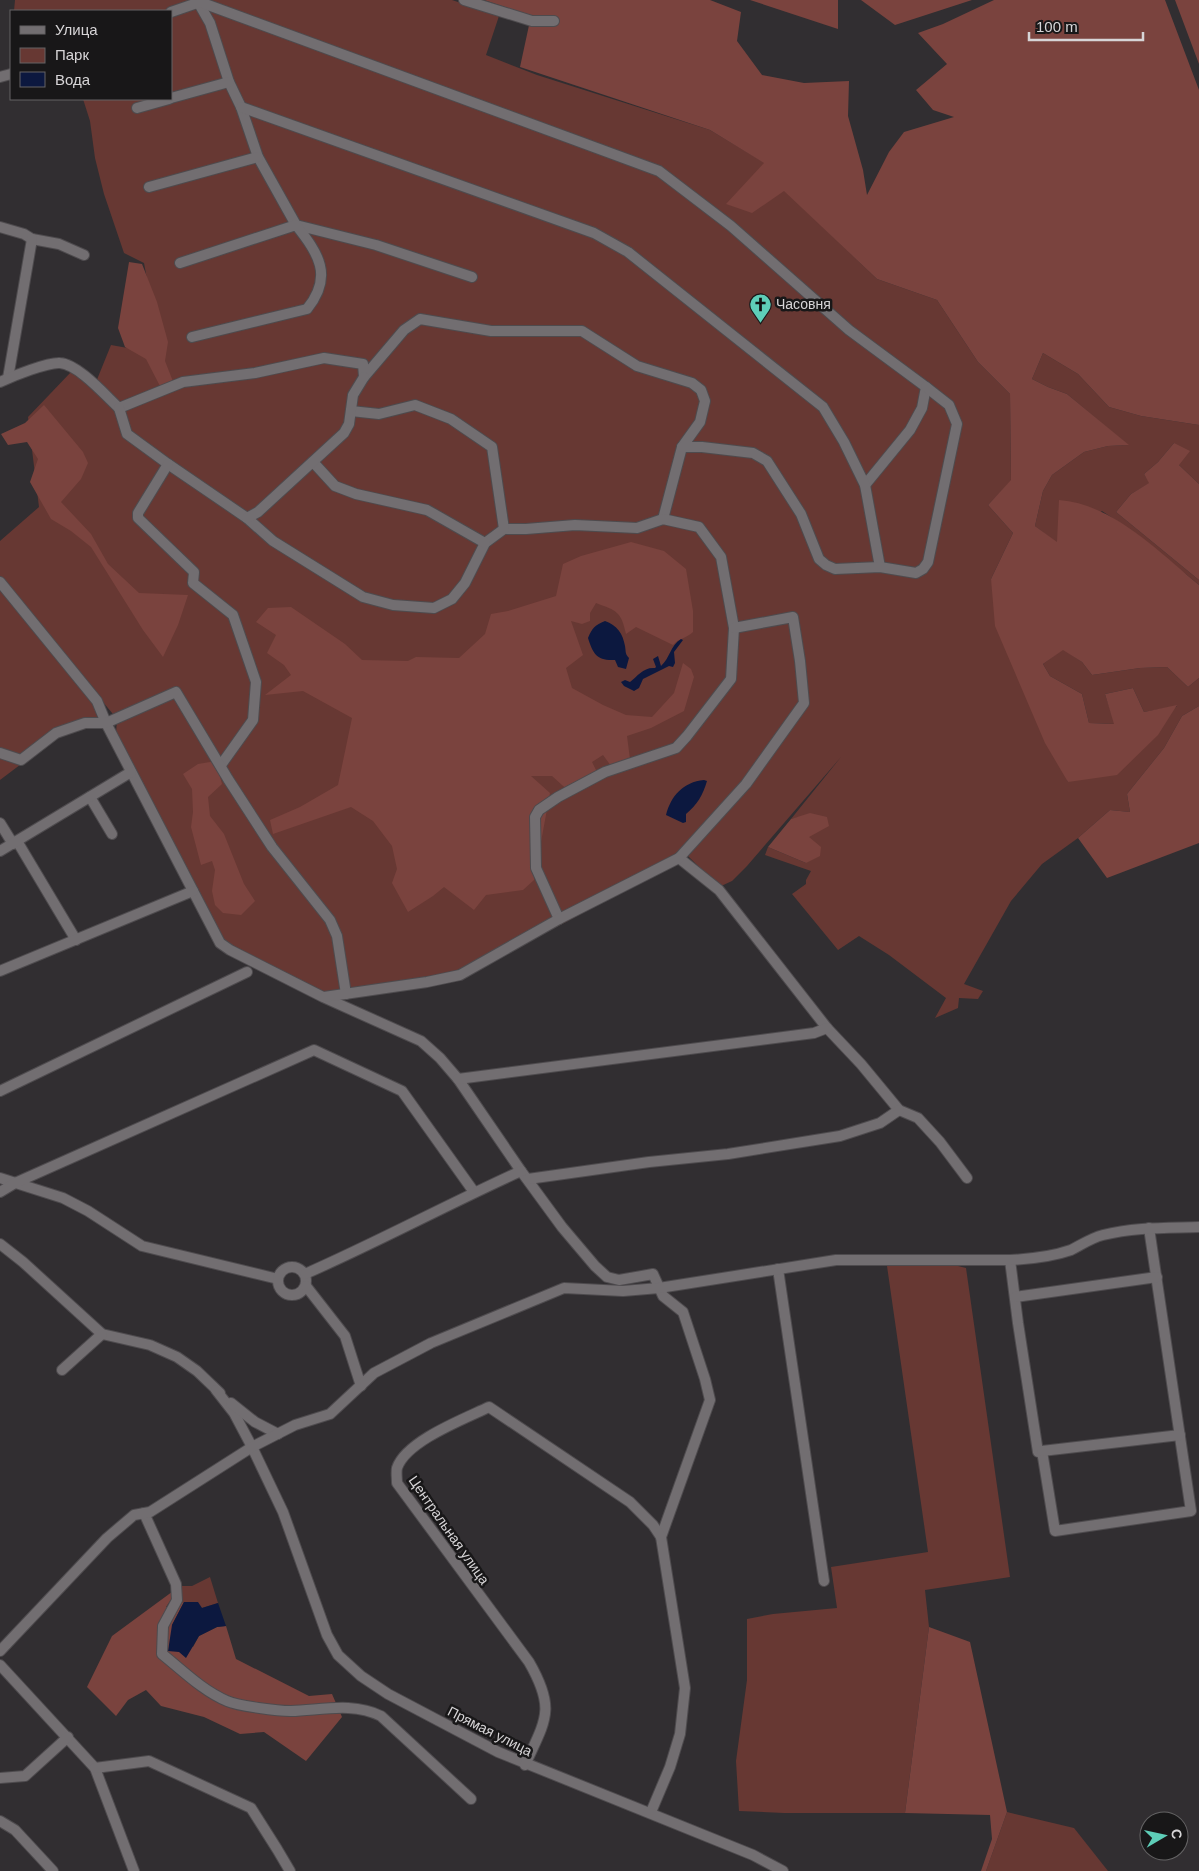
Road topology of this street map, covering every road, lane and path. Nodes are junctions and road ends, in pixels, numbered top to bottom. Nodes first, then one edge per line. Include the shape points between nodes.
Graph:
1 (464, 0) edge
2 (197, 1) edge
3 (172, 12) edge
4 (554, 21) dead end
5 (229, 82) junction
6 (172, 97) edge
7 (163, 100) edge
8 (241, 107) junction
9 (137, 108) dead end
10 (258, 157) junction
11 (149, 187) dead end
12 (296, 225) junction
13 (0, 227) edge
14 (32, 239) junction
15 (84, 255) dead end
16 (180, 263) dead end
17 (472, 277) dead end
18 (192, 337) dead end
19 (364, 377) junction
20 (4, 380) edge
21 (926, 387) junction
22 (119, 408) junction
23 (351, 411) junction
24 (682, 447) junction
25 (313, 462) junction
26 (168, 464) junction
27 (865, 485) junction
28 (247, 518) junction
29 (664, 519) junction
30 (504, 529) junction
31 (485, 543) junction
32 (880, 567) junction
33 (0, 582) edge
34 (734, 628) junction
35 (106, 723) junction
36 (0, 753) edge
37 (221, 765) junction
38 (131, 772) junction
39 (90, 797) junction
40 (0, 823) edge
41 (112, 834) dead end
42 (15, 842) junction
43 (0, 851) edge
44 (679, 858) junction
45 (193, 891) junction
46 (559, 919) junction
47 (76, 940) junction
48 (0, 971) edge
49 (247, 972) dead end
50 (346, 994) junction
51 (323, 997) junction
52 (827, 1028) junction
53 (458, 1078) junction
54 (0, 1091) edge
55 (900, 1110) junction
56 (520, 1171) junction
57 (0, 1178) edge
58 (967, 1178) dead end
59 (528, 1179) junction
60 (15, 1183) junction
61 (0, 1192) edge
62 (474, 1192) junction
63 (1199, 1227) edge
64 (1149, 1228) junction
65 (0, 1244) edge
66 (1010, 1260) junction
67 (778, 1269) junction
68 (305, 1274) junction
69 (1157, 1277) junction
70 (278, 1280) junction
71 (306, 1286) junction
72 (659, 1288) junction
73 (1015, 1297) junction
74 (102, 1334) junction
75 (62, 1370) dead end
76 (361, 1386) junction
77 (216, 1390) junction
78 (278, 1434) junction
79 (1180, 1435) junction
80 (252, 1446) junction
81 (1042, 1451) junction
82 (144, 1513) junction
83 (661, 1537) junction
84 (824, 1581) dead end
85 (0, 1651) edge
86 (0, 1665) edge
87 (68, 1737) junction
88 (525, 1764) junction
89 (95, 1768) junction
90 (0, 1778) edge
91 (471, 1799) dead end
92 (651, 1812) junction
93 (0, 1821) edge
94 (53, 1871) edge
95 (134, 1871) edge
96 (290, 1871) edge
97 (783, 1871) edge

1 - 4 street via 532,22
2 - 3 street
2 - 5 street via 210,23
2 - 21 street via 660,170 731,226 849,330
5 - 6 street
5 - 8 street
7 - 9 street
8 - 10 street
8 - 27 street via 594,233 628,252 823,407
10 - 11 street
10 - 12 street
12 - 16 street
12 - 17 street via 376,245
12 - 18 street via 321,264 320,284 307,309
13 - 14 street
14 - 15 street via 59,244
14 - 20 street
19 - 22 street via 363,364 324,358 255,373 183,382
19 - 23 street via 353,395
19 - 24 street via 404,330 420,319 491,331 582,331 637,366 692,383 701,390 705,401 700,422
20 - 22 street via 60,363 73,367
21 - 27 street via 922,408 910,430
21 - 32 street via 949,405 957,424 928,562 923,570 916,573
22 - 26 street via 127,434
23 - 25 street via 344,433
23 - 30 street via 379,414 415,405 451,419 492,447
24 - 29 street
24 - 32 street via 753,453 767,461 801,514 819,559 835,568
25 - 28 street via 258,512
25 - 31 street via 335,486 427,510
26 - 28 street
26 - 37 street via 138,518 194,572 194,583 233,615 256,682 253,720
27 - 32 street
28 - 31 street via 273,542 363,597 393,605 434,608 452,599 465,583
29 - 30 street via 637,528 575,525
29 - 34 street via 699,527 721,557
30 - 31 street
33 - 35 street via 96,701
34 - 44 street via 793,616 804,703 746,784
34 - 46 street via 731,679 676,748 605,772 539,810 535,817 536,868
35 - 36 street via 85,723 56,733 21,760
35 - 37 street via 176,692
35 - 38 street
37 - 50 street via 272,847 330,920
38 - 39 street
38 - 45 street
39 - 41 street
39 - 42 street
40 - 42 street
42 - 43 street
42 - 47 street
44 - 46 street
44 - 52 street via 719,890
45 - 47 street
45 - 51 street via 220,943
46 - 50 street via 460,975
47 - 48 street
49 - 54 street
50 - 51 street
51 - 53 street via 421,1041
52 - 53 street via 814,1033
52 - 55 street
53 - 56 street
55 - 58 street via 918,1118
55 - 59 street via 880,1123 840,1136 728,1154
56 - 59 street
56 - 62 street
57 - 60 street
59 - 72 street via 562,1227 606,1277 619,1280 654,1274
60 - 61 street
60 - 62 street via 314,1050 402,1091
60 - 70 street via 63,1198 142,1246
62 - 68 street
63 - 64 street
64 - 66 street via 1100,1236 1069,1250 1035,1259
64 - 69 street
65 - 74 street
66 - 67 street via 836,1260
66 - 73 street
67 - 72 street
67 - 84 street
68 - 70 street via 290,1267 282,1271
68 - 71 street
69 - 73 street
69 - 79 street
70 - 71 street via 283,1292 292,1296
71 - 76 street via 345,1336
72 - 76 street via 623,1291 564,1288 432,1342 374,1373
72 - 83 street via 663,1296 683,1312 710,1400
73 - 81 street via 1038,1452
74 - 75 street
74 - 77 street via 150,1345 177,1357
76 - 78 street via 330,1414
77 - 78 street via 255,1422
77 - 80 street, Прямая улица via 234,1413
78 - 80 street
79 - 81 street
79 - 81 street via 1192,1511 1055,1531
80 - 82 street
80 - 88 street, Прямая улица via 283,1512 327,1635 338,1655 388,1694
82 - 85 street via 134,1515 107,1538
82 - 91 street via 176,1584 177,1600 163,1626 162,1654 203,1687 228,1702 289,1711 356,1707 370,1710 381,1716
83 - 88 street, Центральная улица via 630,1502 489,1406 418,1442 402,1458 397,1469 397,1483 529,1662 543,1691 545,1716
83 - 92 street via 685,1688 680,1734
86 - 87 street
87 - 89 street
87 - 90 street via 25,1776
88 - 92 street, Прямая улица
89 - 95 street
89 - 96 street via 148,1761 251,1808
92 - 97 street, Прямая улица
93 - 94 street via 15,1830

